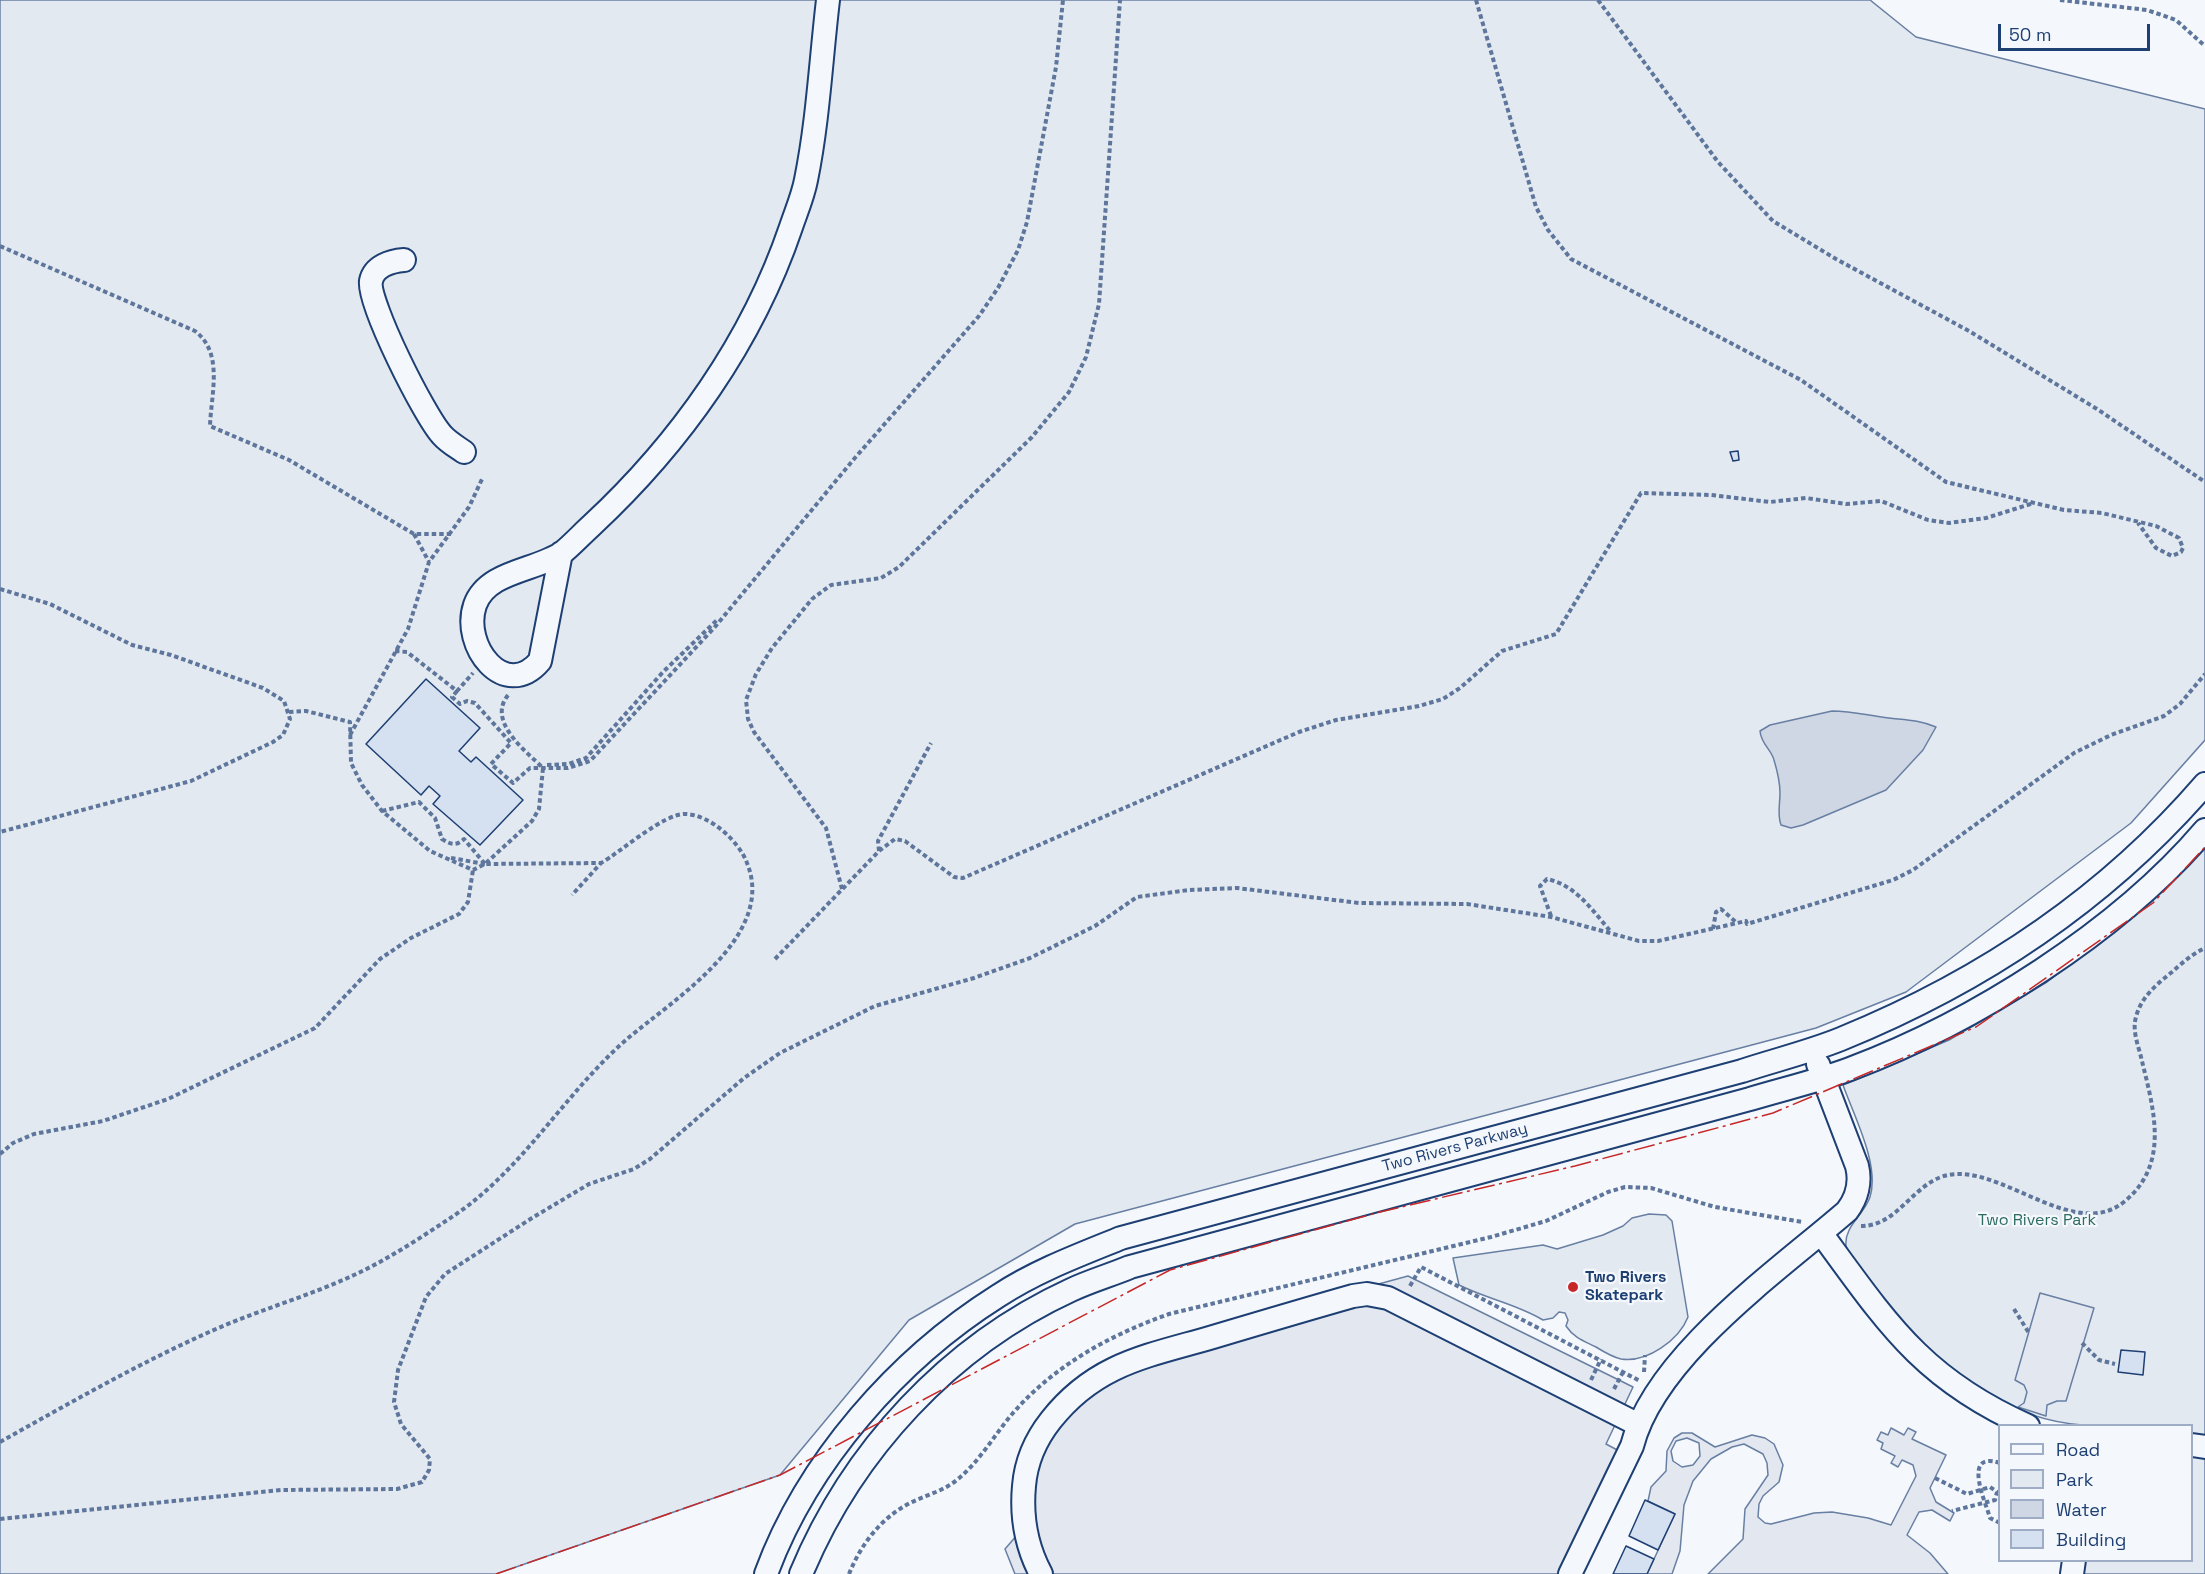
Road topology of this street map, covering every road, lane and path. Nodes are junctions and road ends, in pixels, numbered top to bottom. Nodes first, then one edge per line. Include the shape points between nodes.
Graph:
1 (828, 0) edge
2 (1063, 0) edge
3 (1120, 0) edge
4 (1476, 0) edge
5 (1598, 0) edge
6 (2060, 0) edge
7 (2205, 46) edge
8 (0, 246) edge
9 (404, 260) dead end
10 (464, 452) dead end
11 (483, 477) dead end
12 (2205, 482) edge
13 (2034, 502) junction
14 (2138, 523) junction
15 (414, 534) junction
16 (451, 534) junction
17 (561, 553) junction
18 (429, 562) junction
19 (0, 589) edge
20 (395, 651) junction
21 (2205, 674) edge
22 (480, 680) dead end
23 (518, 690) dead end
24 (457, 691) junction
25 (289, 712) junction
26 (359, 718) junction
27 (350, 722) junction
28 (350, 736) junction
29 (931, 743) dead end
30 (545, 766) junction
31 (2205, 784) edge
32 (382, 811) junction
33 (2205, 830) edge
34 (0, 832) edge
35 (879, 851) junction
36 (447, 857) junction
37 (601, 863) junction
38 (486, 864) junction
39 (473, 870) junction
40 (843, 889) junction
41 (572, 896) dead end
42 (1551, 917) junction
43 (1737, 923) junction
44 (1713, 929) junction
45 (1611, 933) junction
46 (2205, 948) edge
47 (775, 959) dead end
48 (1812, 1049) junction
49 (1823, 1077) junction
50 (0, 1154) edge
51 (1858, 1226) dead end
52 (1821, 1233) junction
53 (1399, 1304) junction
54 (2014, 1309) dead end
55 (2029, 1333) dead end
56 (2082, 1343) dead end
57 (1645, 1355) dead end
58 (2115, 1364) dead end
59 (1649, 1386) junction
60 (1637, 1424) junction
61 (2026, 1424) edge
62 (0, 1442) edge
63 (1998, 1463) edge
64 (1935, 1478) dead end
65 (1981, 1491) junction
66 (1985, 1502) junction
67 (1952, 1511) dead end
68 (0, 1519) edge
69 (1998, 1522) edge
70 (766, 1574) edge
71 (801, 1574) edge
72 (1041, 1574) edge
73 (1570, 1574) edge

1 - 17 street via 806,181 774,275 714,384 672,440
2 - 30 path via 1058,56 1023,236 1004,277 979,316 724,615 590,761 568,768
3 - 40 path via 1099,304 1074,383 1032,437 899,567 881,578 831,585 812,599 772,648 748,692 746,713 754,732 826,828
4 - 13 path via 1536,207 1565,254 1592,272 1801,380 1889,439 1938,478
5 - 12 path via 1718,162 1773,220 2088,403
6 - 7 path via 2147,9 2176,20
8 - 15 path via 195,331 213,354 210,426 289,460
9 - 10 street via 392,261 376,270 371,279 371,294 431,420 443,436
11 - 16 path
13 - 14 path
13 - 35 path via 1986,518 1949,523 1881,501 1846,504 1806,498 1770,502 1641,493 1556,634 1502,651 1443,699 1336,720 1299,732 963,878 954,877 900,838 891,840
14 - 14 path via 2160,551 2172,556 2181,552 2182,543 2174,534
15 - 16 path
15 - 18 path
16 - 18 path
17 - 17 street via 540,661 530,670 513,674 491,667 479,652 472,628 478,596 490,584
18 - 20 path via 408,628
19 - 25 path via 50,604 132,645 263,688 278,696
20 - 24 path via 407,652
20 - 26 path
21 - 43 path via 2180,704 2164,716 2074,753 1913,870 1883,883 1747,924
22 - 24 path via 474,672
23 - 30 path via 510,692 503,705 506,726 519,747
24 - 30 path via 452,698 460,704 475,703 511,743 491,764 513,783 530,768
25 - 27 path via 306,711
25 - 34 path via 289,724 283,735 198,777
26 - 27 path
26 - 28 path
27 - 28 path
28 - 32 path via 351,763
29 - 35 path via 879,841
30 - 38 path via 539,809 532,821
31 - 48 street, Two Rivers Parkway via 2174,821 2100,889 2019,949 1931,1000
32 - 36 path via 430,851
32 - 38 path via 419,802 435,818 442,839 451,844 464,839
33 - 49 street, Two Rivers Parkway via 2119,913 2035,975 1945,1027
35 - 40 path
36 - 38 path
36 - 39 path
37 - 38 path
37 - 41 path
37 - 62 path via 677,813 696,814 723,831 744,854 751,873 746,917 723,958 624,1042 485,1192 455,1215 356,1274 182,1344
38 - 39 path
39 - 50 path via 468,902 459,914 411,938 381,959 315,1028 168,1099 103,1121 34,1134
40 - 47 path
42 - 45 path
42 - 45 path via 1540,886 1547,879 1577,893
42 - 68 path via 1467,904 1359,903 1237,888 1137,897 1095,926 1030,958 875,1006 780,1053 744,1078 650,1160 589,1184 445,1274 426,1297 395,1381 398,1418 430,1459 427,1475 417,1485 397,1489 281,1490
43 - 44 path
43 - 44 path via 1721,909 1716,912
44 - 45 path via 1658,941 1639,941
46 - 51 path via 2170,973 2146,996 2138,1012 2136,1036 2154,1111 2156,1142 2147,1172 2125,1201 2109,1211 2084,1214 1977,1176 1950,1174 1924,1185 1881,1222
48 - 49 street
48 - 70 street, Two Rivers Parkway via 1121,1238 1058,1263 989,1302 943,1334 893,1380 849,1431 811,1487 777,1546
49 - 52 street via 1859,1178 1851,1206
49 - 71 street, Two Rivers Parkway via 1130,1267 1071,1290 1014,1321 914,1401 872,1449 837,1503
52 - 59 street
52 - 61 street via 1914,1352 1964,1392
53 - 59 path via 1421,1267
53 - 60 street
53 - 72 street via 1374,1295 1353,1296 1138,1358 1103,1372 1088,1383 1066,1401 1036,1441 1024,1478 1024,1524
54 - 55 path
56 - 58 path via 2099,1360
57 - 59 path
59 - 60 street
60 - 73 street via 1632,1446
63 - 65 path via 1989,1461 1980,1466 1977,1476
64 - 65 path via 1967,1494
65 - 66 path
65 - 66 path via 1991,1487 1997,1492 1995,1500
66 - 67 path
66 - 69 path via 1992,1520

